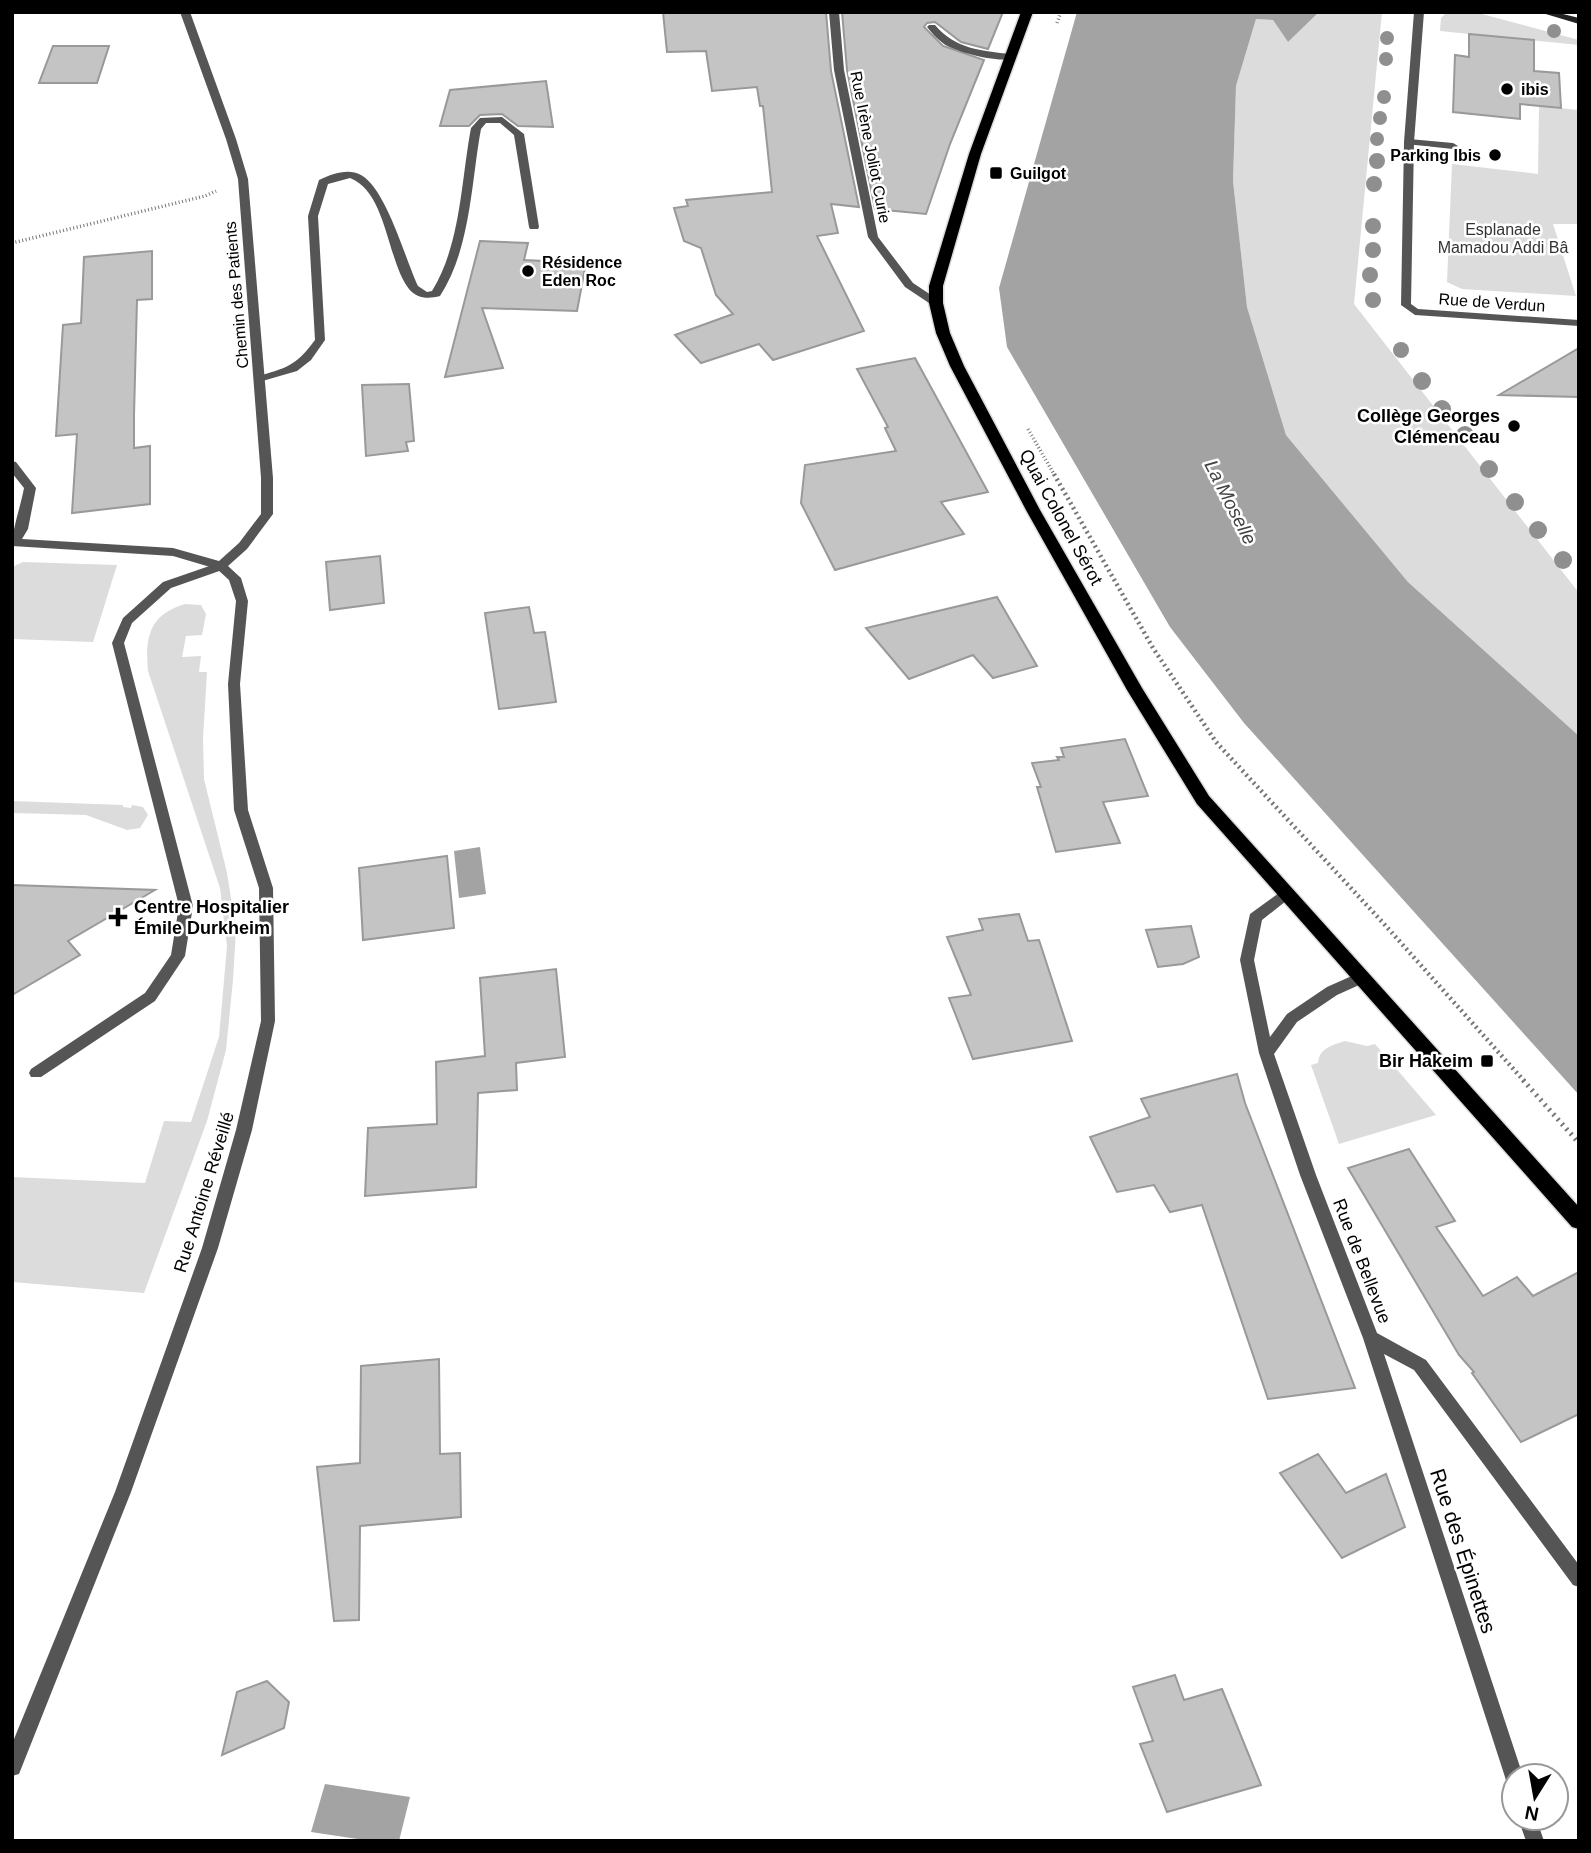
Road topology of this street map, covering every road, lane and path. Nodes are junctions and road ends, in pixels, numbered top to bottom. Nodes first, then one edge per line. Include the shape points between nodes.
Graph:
1 (185, 12) edge
2 (834, 12) edge
3 (1027, 12) edge
4 (1061, 12) edge
5 (1419, 12) edge
6 (1543, 12) edge
7 (1579, 21) edge
8 (1057, 24) dead end
9 (932, 27) dead end
10 (1011, 57) junction
11 (1409, 142) junction
12 (1453, 146) dead end
13 (243, 180) junction
14 (534, 227) dead end
15 (12, 243) edge
16 (936, 303) junction
17 (1579, 323) edge
18 (259, 379) junction
19 (1027, 427) dead end
20 (12, 465) edge
21 (13, 544) edge
22 (221, 566) junction
23 (1286, 893) junction
24 (1363, 977) junction
25 (1266, 1054) junction
26 (36, 1073) dead end
27 (1579, 1143) edge
28 (1579, 1221) edge
29 (1371, 1338) junction
30 (1579, 1579) edge
31 (1509, 1762) edge
32 (12, 1767) edge

1 - 13 street, Chemin des Patients
2 - 16 street, Rue Irène Joliot Curie via 842,84 873,237 909,285
3 - 10 main road, Quai Colonel Sérot
4 - 8 path
5 - 11 street
6 - 7 main road
9 - 10 street via 948,44
10 - 16 main road, Quai Colonel Sérot via 971,166 939,275
11 - 12 street
11 - 17 street, Rue de Verdun via 1406,304 1415,312
13 - 15 path via 205,196
13 - 18 street, Chemin des Patients
14 - 18 street via 519,134 502,120 483,120 476,128 454,255 445,284 436,294 425,295 414,288 385,217 358,177 340,174 323,182 313,216 320,340 293,369
16 - 23 main road, Quai Colonel Sérot via 957,366 1135,690 1203,800
18 - 22 street, Chemin des Patients via 267,514
19 - 27 path via 1153,648 1216,742
20 - 21 street via 30,488 22,530
21 - 22 street via 173,552
22 - 26 street via 167,585 127,621 118,643 186,906 178,956 150,997
22 - 32 street, Rue Antoine Réveillé via 235,578 242,601 234,684 241,810 266,888 268,1021 244,1130 210,1248 123,1492
23 - 24 main road, Quai Colonel Sérot
23 - 25 street, Rue de Bellevue via 1255,918 1247,960
24 - 25 street via 1332,990 1292,1018
24 - 28 main road, Quai Colonel Sérot
25 - 29 street, Rue de Bellevue
29 - 30 street, Rue de Bellevue via 1420,1365
29 - 31 street, Rue des Épinettes

